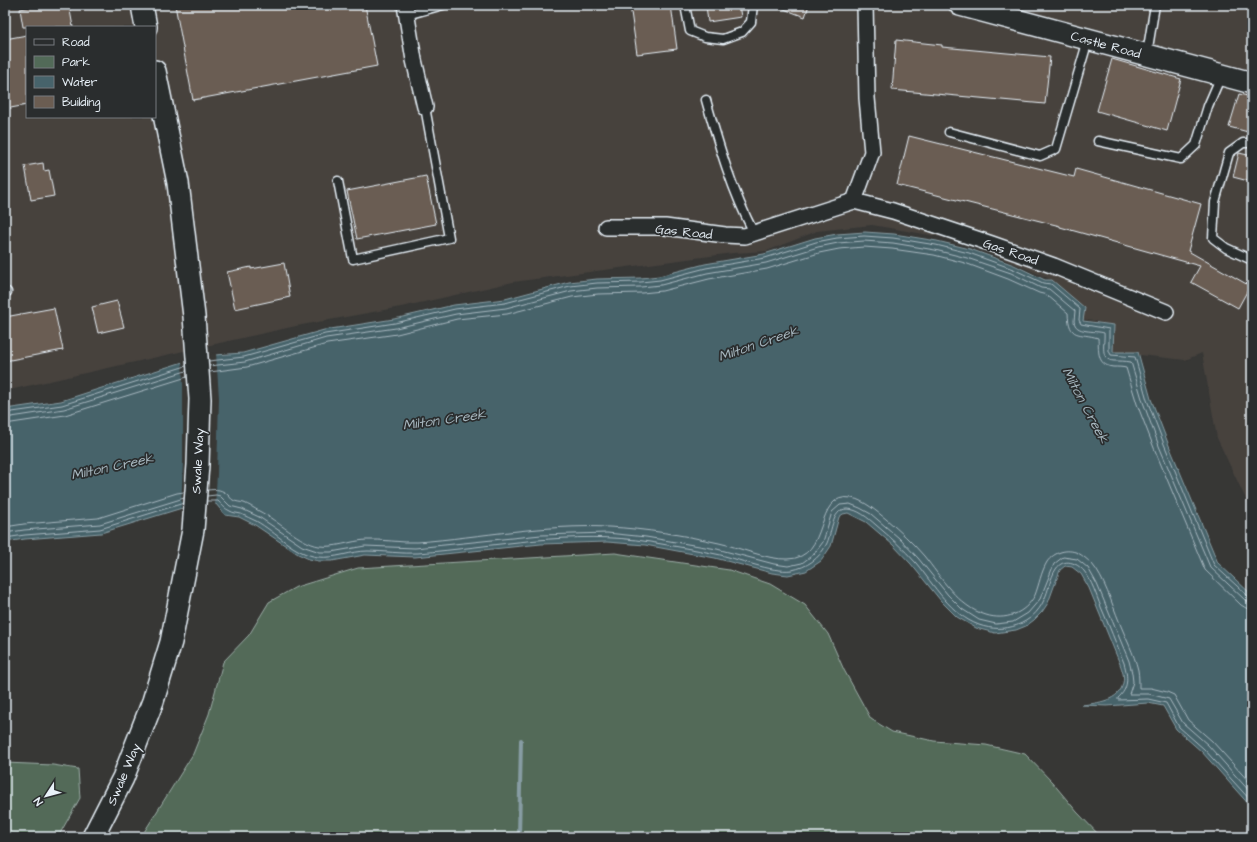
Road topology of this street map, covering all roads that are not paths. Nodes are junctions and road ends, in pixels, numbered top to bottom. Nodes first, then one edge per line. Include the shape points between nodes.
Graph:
1 (142, 5) edge
2 (444, 5) edge
3 (685, 5) edge
4 (753, 5) edge
5 (865, 5) edge
6 (960, 5) edge
7 (1155, 5) edge
8 (406, 10) edge
9 (146, 26) edge
10 (1088, 40) junction
11 (1146, 55) junction
12 (1221, 75) junction
13 (156, 76) edge
14 (1252, 83) edge
15 (706, 100) dead end
16 (425, 107) joint
17 (949, 132) dead end
18 (1098, 141) dead end
19 (1252, 143) edge
20 (338, 181) dead end
21 (854, 201) junction
22 (606, 228) dead end
23 (754, 233) junction
24 (1252, 260) edge
25 (1166, 312) dead end
26 (93, 837) edge

1 - 9 main road
2 - 8 lane
3 - 4 lane via 690,31 705,37 723,39 742,32 751,22
5 - 21 street via 867,98 872,152
6 - 10 main road, Castle Road via 1001,12
7 - 11 lane
8 - 16 street
10 - 11 main road, Castle Road
10 - 17 lane via 1056,149 1040,156
11 - 12 main road, Castle Road
12 - 14 main road, Castle Road
12 - 18 lane via 1196,145 1181,159
13 - 26 main road, Swale Way via 178,183 194,316 200,399 193,530 171,642 153,701 122,778
15 - 23 lane via 722,155
16 - 20 lane via 449,238 353,259
19 - 24 lane via 1244,143 1228,154 1214,202 1213,238 1226,248
21 - 23 street, Gas Road
21 - 25 street, Gas Road via 893,211 1054,266
22 - 23 street, Gas Road via 665,227 745,236

